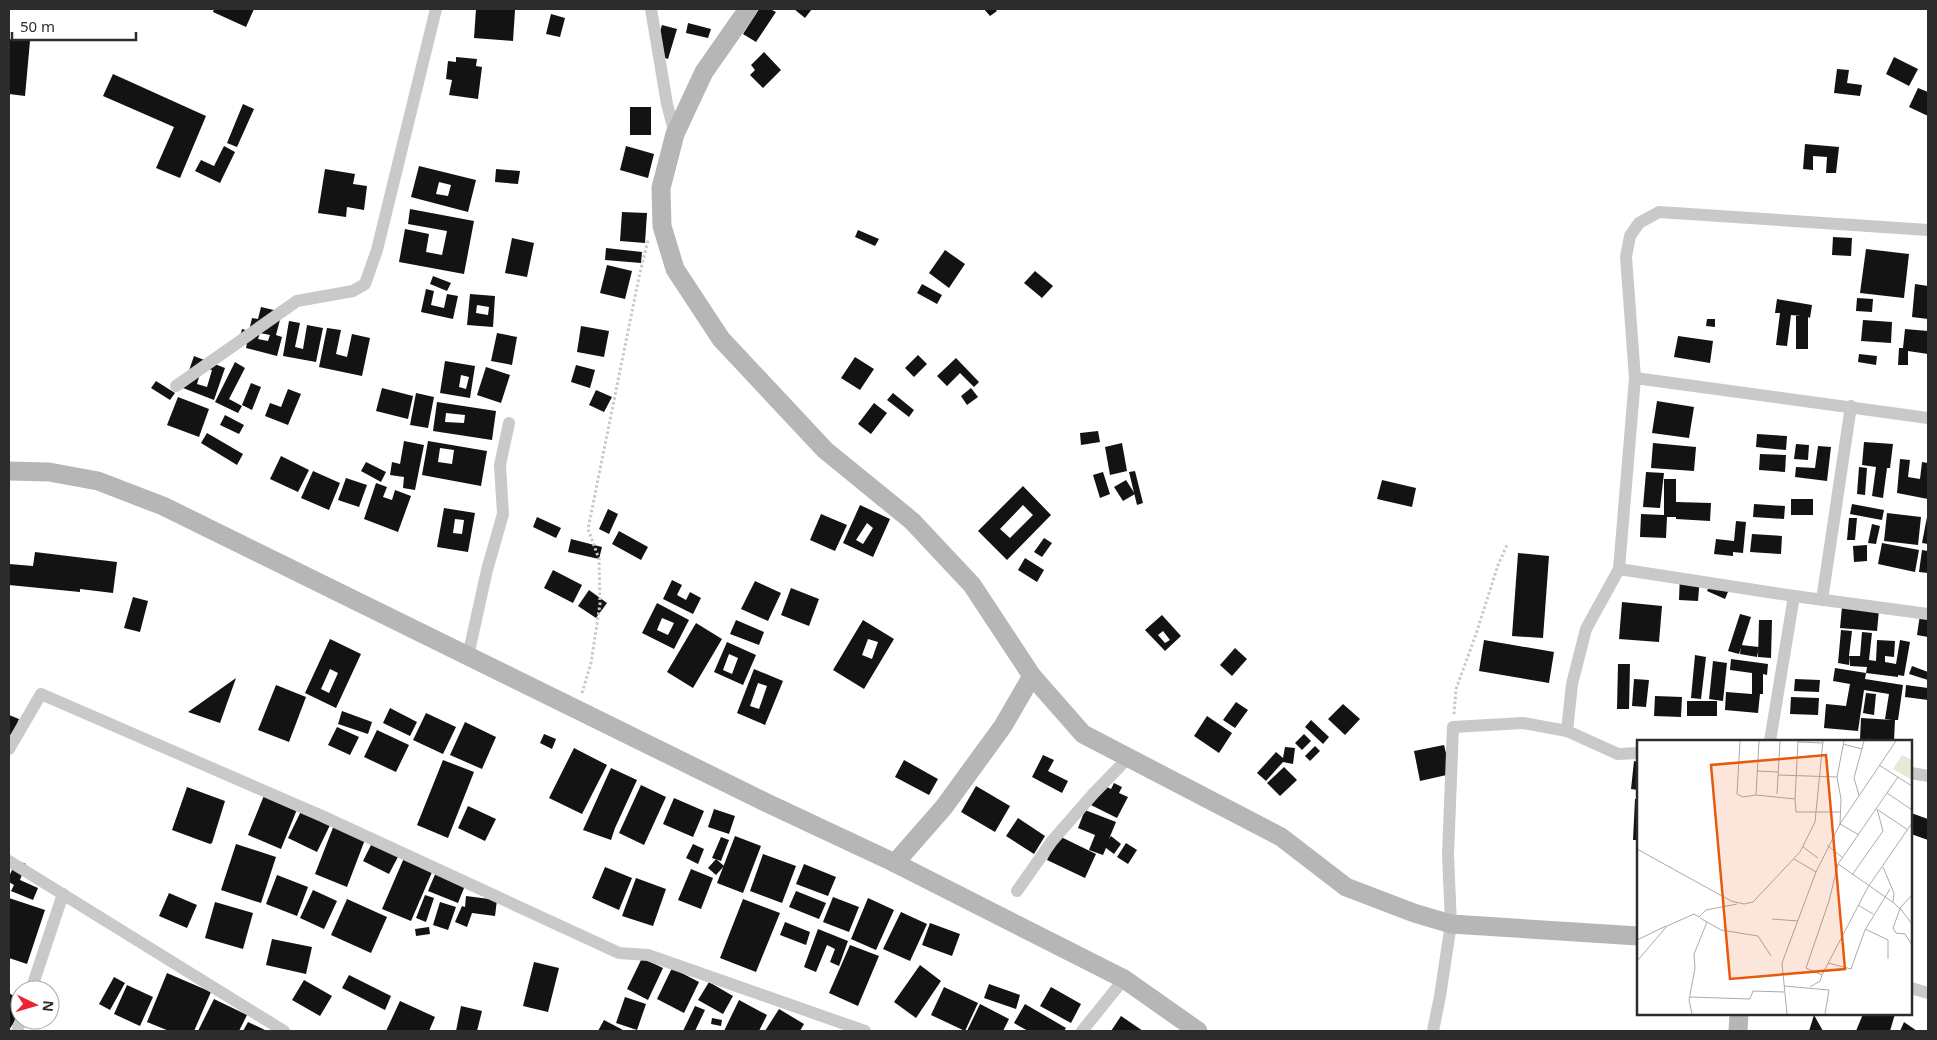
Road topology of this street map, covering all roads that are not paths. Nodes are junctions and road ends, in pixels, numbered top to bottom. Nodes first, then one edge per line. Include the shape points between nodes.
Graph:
1 (436, 9) edge
2 (651, 9) edge
3 (748, 9) edge
4 (674, 134) junction
5 (1928, 230) edge
6 (1636, 378) junction
7 (176, 386) dead end
8 (1852, 406) junction
9 (1928, 418) edge
10 (509, 423) dead end
11 (9, 471) edge
12 (1619, 568) junction
13 (1794, 596) junction
14 (1822, 600) junction
15 (1928, 614) edge
16 (468, 656) junction
17 (1032, 676) junction
18 (1567, 731) junction
19 (1770, 740) edge
20 (9, 749) edge
21 (1637, 753) edge
22 (1128, 758) junction
23 (1912, 773) edge
24 (1928, 776) edge
25 (9, 861) edge
26 (895, 863) junction
27 (1017, 891) dead end
28 (64, 894) junction
29 (1451, 924) junction
30 (1637, 936) edge
31 (1124, 979) junction
32 (34, 980) edge
33 (1912, 988) edge
34 (1928, 992) edge
35 (1739, 1015) edge
36 (284, 1031) edge
37 (865, 1031) edge
38 (1082, 1031) edge
39 (1198, 1031) edge
40 (1433, 1031) edge
41 (1738, 1031) edge

1 - 7 street via 379,240 365,284 353,292 297,301
2 - 4 street
3 - 4 street via 704,72
4 - 17 street via 661,188 662,226 675,269 721,339 825,450 912,521 972,585
5 - 6 street via 1659,212 1639,223 1630,236 1626,257
6 - 8 street
6 - 12 street
8 - 9 street
8 - 14 street
10 - 16 street via 500,465 503,514
11 - 16 street via 48,472 98,481 163,506
12 - 13 street
12 - 18 street via 1586,629 1572,684
13 - 14 street
13 - 19 street
14 - 15 street
16 - 26 street
17 - 22 street via 1083,734
17 - 26 street via 1003,726 944,807
18 - 21 street via 1618,754
18 - 29 street via 1523,723 1454,727 1448,855
20 - 37 street via 41,694 322,816 619,953 648,955
22 - 27 street via 1052,841
22 - 29 street via 1280,837 1346,887
23 - 24 street
25 - 28 street
26 - 31 street
28 - 32 street
28 - 36 street
29 - 30 street
29 - 40 street
31 - 38 street
31 - 39 street
33 - 34 street
35 - 41 street

